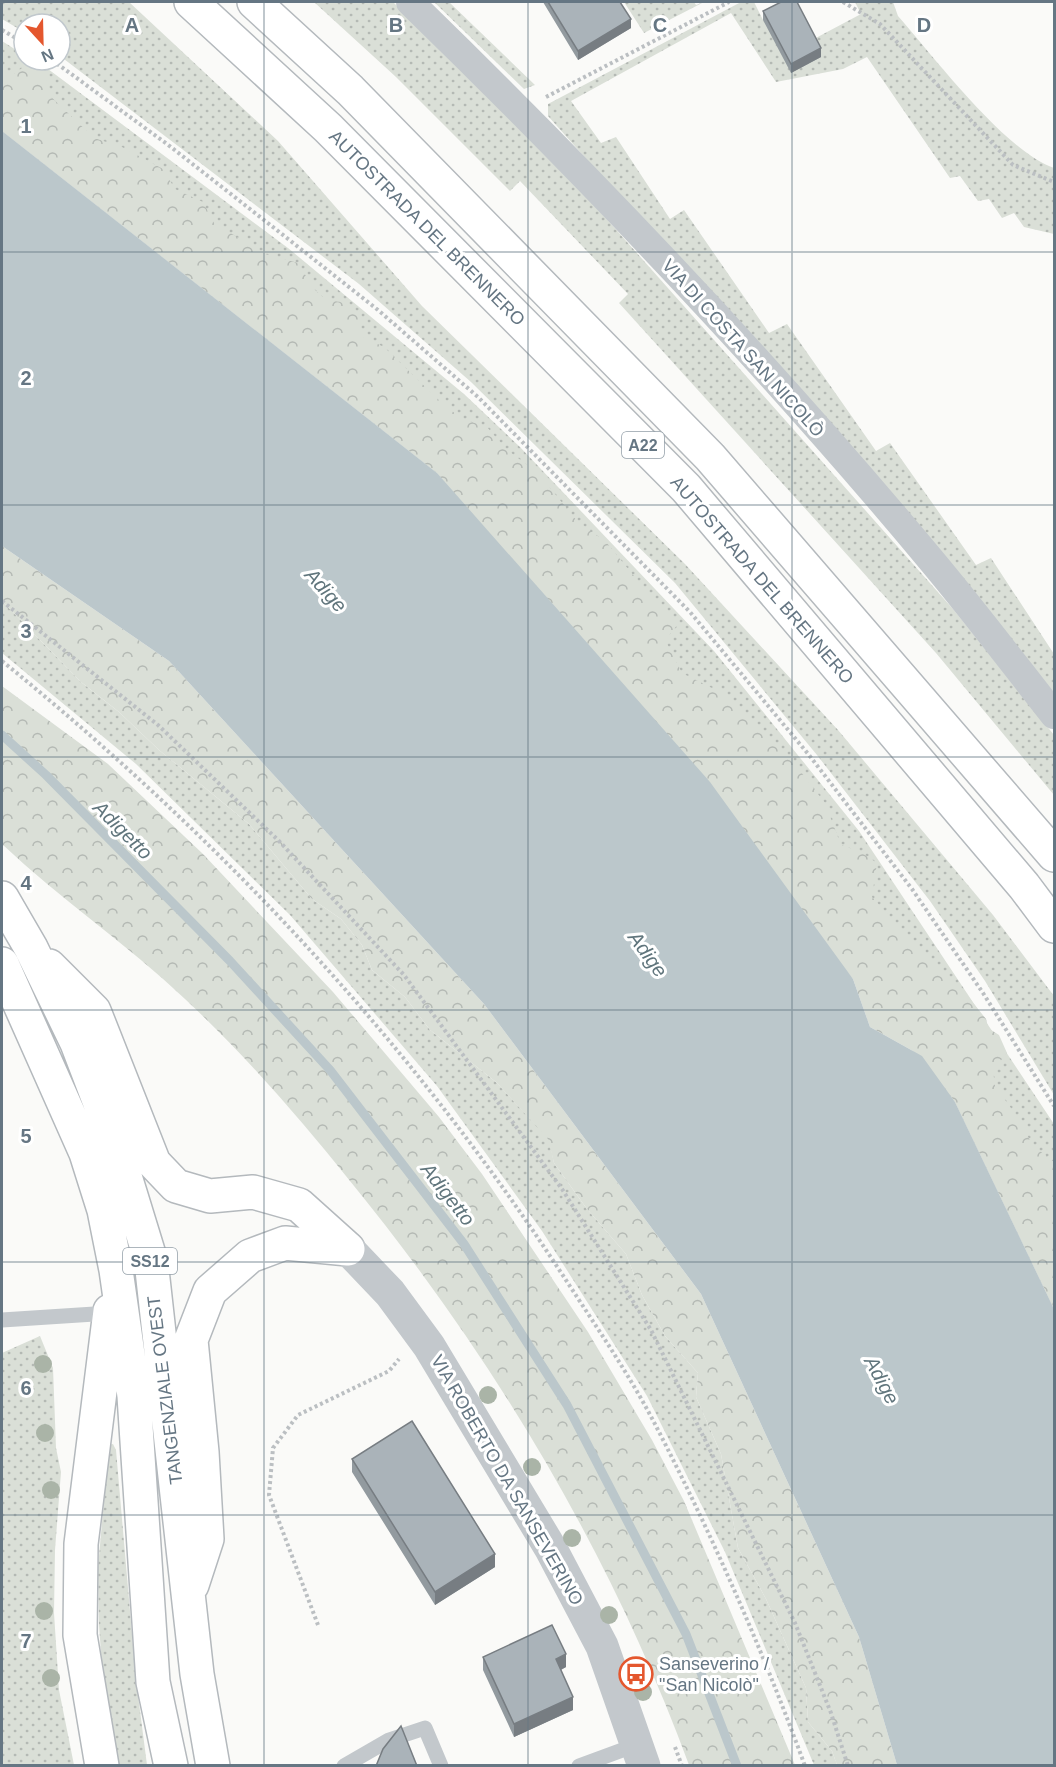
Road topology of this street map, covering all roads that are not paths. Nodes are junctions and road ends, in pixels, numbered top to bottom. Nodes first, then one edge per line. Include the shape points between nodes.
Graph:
1 (191, 2) edge
2 (254, 2) edge
3 (410, 2) edge
4 (1054, 715) edge
5 (1054, 855) edge
6 (2, 898) edge
7 (1054, 926) edge
8 (31, 948) junction
9 (2, 964) edge
10 (348, 1249) junction
11 (116, 1270) junction
12 (110, 1314) junction
13 (2, 1320) edge
14 (189, 1594) junction
15 (640, 1755) edge
16 (102, 1766) edge
17 (171, 1766) edge
18 (213, 1766) edge
19 (344, 1766) edge
20 (441, 1766) edge
21 (579, 1766) edge

1 - 7 highway, AUTOSTRADA DEL BRENNERO / A22 via 328,128 686,488 1016,876
2 - 5 highway, A22 via 350,90 710,457
3 - 4 street, VIA DI COSTA SAN NICOLÒ via 521,110 742,344 931,560
6 - 8 highway, TANGENZIALE OVEST / SS12
8 - 10 highway via 94,1011 154,1163 176,1186 210,1196 253,1192 299,1206
8 - 14 highway, TANGENZIALE OVEST / SS12 via 77,1043 114,1137 150,1262
9 - 11 highway, TANGENZIALE OVEST / SS12 via 86,1153 104,1210
10 - 14 highway via 285,1243 250,1256 210,1291 191,1340 207,1539
10 - 15 street, VIA ROBERTO DA SANSEVERINO via 390,1293 420,1333 551,1550 602,1646
11 - 12 highway
11 - 17 highway, TANGENZIALE OVEST / SS12 via 134,1396 153,1682
12 - 13 lane
12 - 16 highway via 81,1544 80,1635
14 - 18 highway, TANGENZIALE OVEST / SS12 via 197,1674
15 - 21 lane
19 - 20 lane via 389,1740 425,1728

